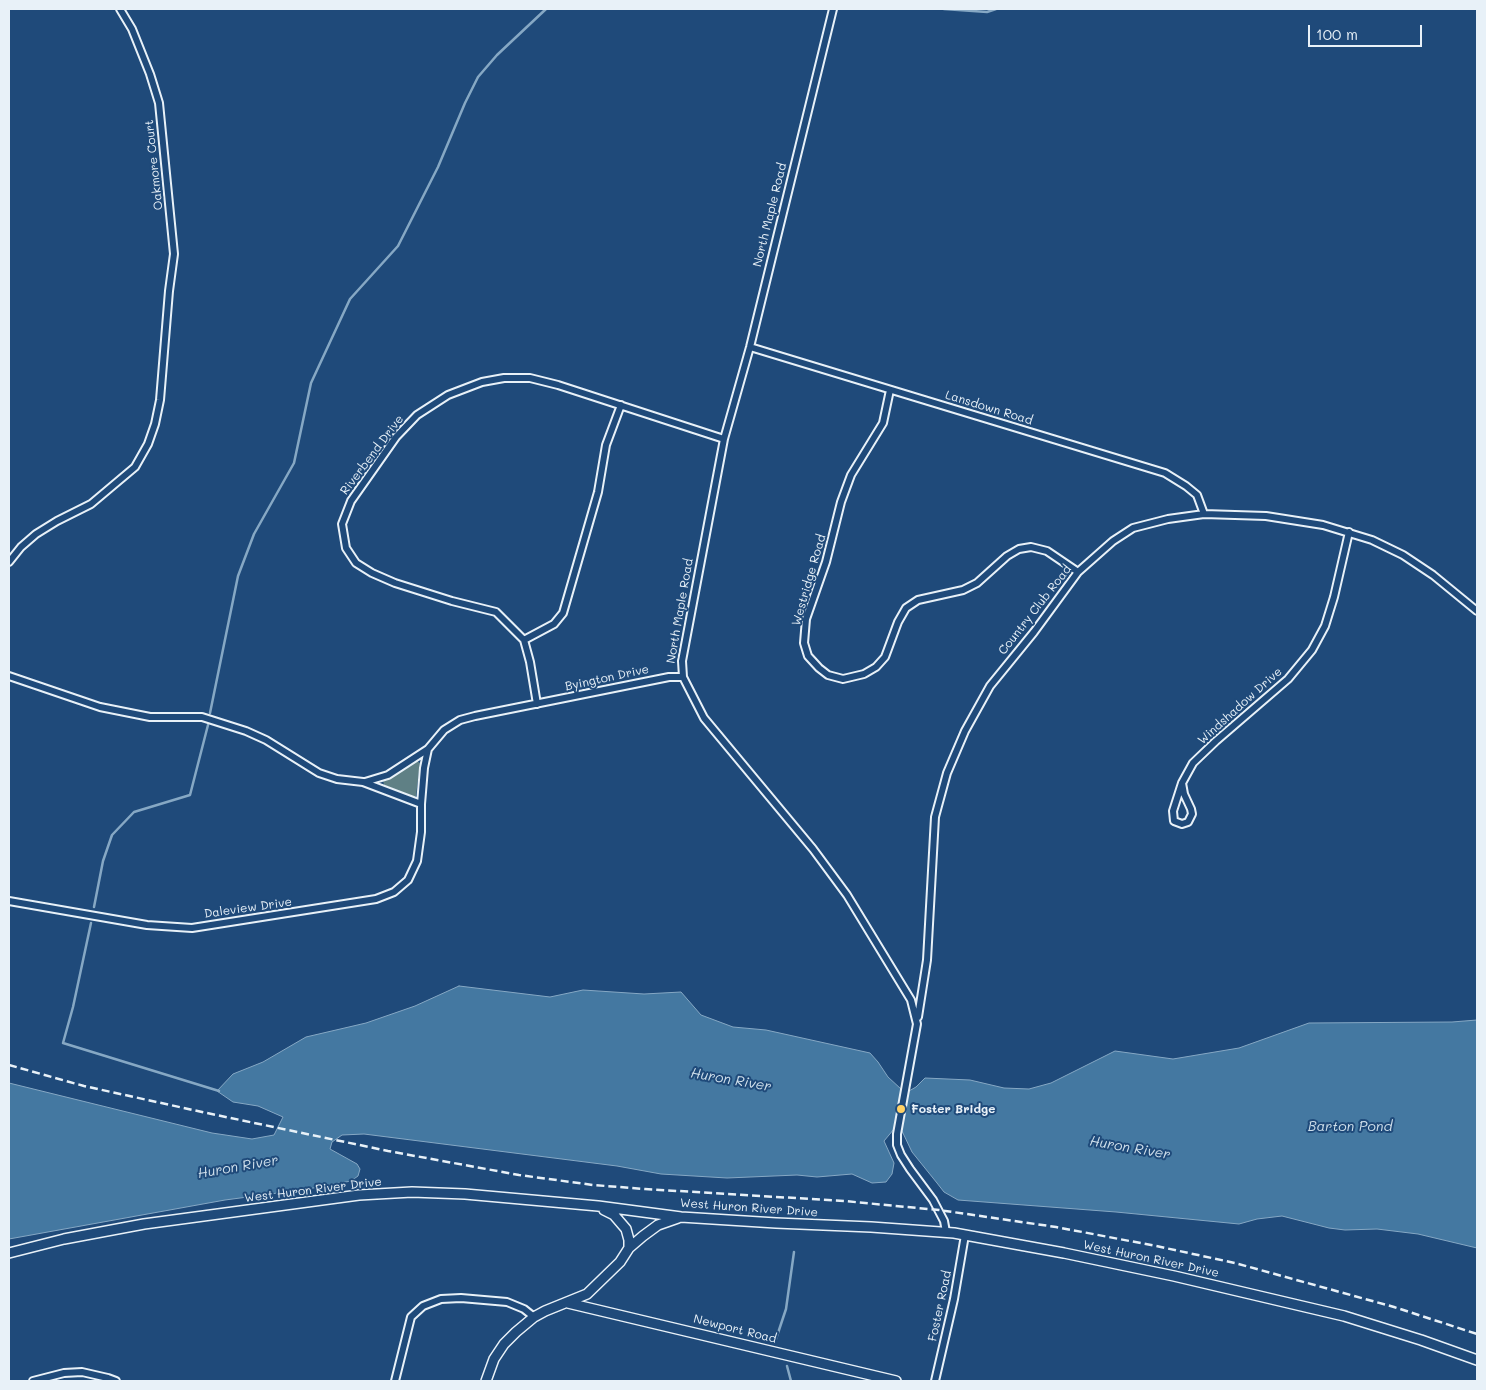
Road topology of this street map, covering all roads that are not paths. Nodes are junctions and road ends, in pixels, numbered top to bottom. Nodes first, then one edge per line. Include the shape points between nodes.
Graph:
1 (120, 9) edge
2 (833, 9) edge
3 (750, 348) junction
4 (890, 390) junction
5 (621, 405) junction
6 (724, 439) junction
7 (1204, 514) junction
8 (1349, 532) junction
9 (9, 562) edge
10 (1078, 572) junction
11 (1477, 611) edge
12 (524, 640) junction
13 (683, 676) junction
14 (10, 677) edge
15 (537, 704) junction
16 (428, 749) junction
17 (364, 782) junction
18 (1182, 783) junction
19 (421, 804) junction
20 (9, 901) edge
21 (917, 1024) junction
22 (598, 1206) junction
23 (681, 1217) junction
24 (946, 1232) junction
25 (965, 1235) junction
26 (629, 1248) junction
27 (9, 1253) edge
28 (568, 1303) junction
29 (534, 1317) junction
30 (1477, 1360) edge
31 (32, 1381) edge
32 (116, 1381) edge
33 (395, 1381) edge
34 (486, 1381) edge
35 (896, 1381) edge
36 (935, 1381) edge

1 - 9 street, Oakmore Court via 132,29 159,103 174,254 160,400 148,444 135,467 91,504 36,534
2 - 3 street, North Maple Road
3 - 4 street, Lansdown Road
3 - 6 street, North Maple Road
4 - 7 street, Lansdown Road via 1165,473 1197,495
4 - 10 street, Westridge Road via 883,423 852,474 841,502 826,562 806,620 804,643 808,656 819,668 828,675 843,679 876,667 885,657 906,608 918,600 963,590 977,583 1019,549 1031,547 1047,551
5 - 6 street, Riverbend Drive
5 - 12 street via 606,445 596,501 563,613 554,624
5 - 12 street, Riverbend Drive via 530,378 482,382 448,395 417,415 396,437 351,501 342,524 346,548 356,563 395,583 496,612
6 - 13 street, North Maple Road via 682,661
7 - 8 street, Country Club Road via 1266,516
7 - 10 street, Country Club Road via 1133,528
8 - 11 street, Country Club Road via 1403,555
8 - 18 street, Windshadow Drive via 1325,626 1312,650 1288,679 1194,763
10 - 21 street, Country Club Road via 990,686 947,773 935,817 927,960
12 - 15 street
13 - 15 street, Byington Drive
13 - 21 street, North Maple Road via 704,718 847,895 911,1000
14 - 17 street via 100,707 150,717 202,717 266,740 319,773 337,780
15 - 16 street, Byington Drive via 460,720 444,730
16 - 17 street, Byington Drive via 388,775
16 - 19 street, Daleview Drive
17 - 19 street
18 - 18 street, Windshadow Drive via 1192,814 1188,822 1182,824 1173,817
19 - 20 street, Daleview Drive via 417,861 408,880 394,892 376,899 192,928 147,925
21 - 24 street, North Maple Road via 897,1145 933,1200
22 - 23 street, West Huron River Drive
22 - 26 street via 614,1215 626,1229
22 - 27 street, West Huron River Drive via 465,1194 359,1195 144,1224
23 - 24 street, West Huron River Drive
23 - 26 street via 658,1225
24 - 25 street, West Huron River Drive
25 - 30 street, West Huron River Drive via 1165,1274 1344,1316
25 - 36 street, Foster Road
26 - 28 street via 594,1288
28 - 29 street
28 - 35 street, Newport Road
29 - 33 street via 524,1309 500,1301 441,1299 422,1306 411,1317
29 - 34 street via 504,1344
31 - 32 street via 82,1372

